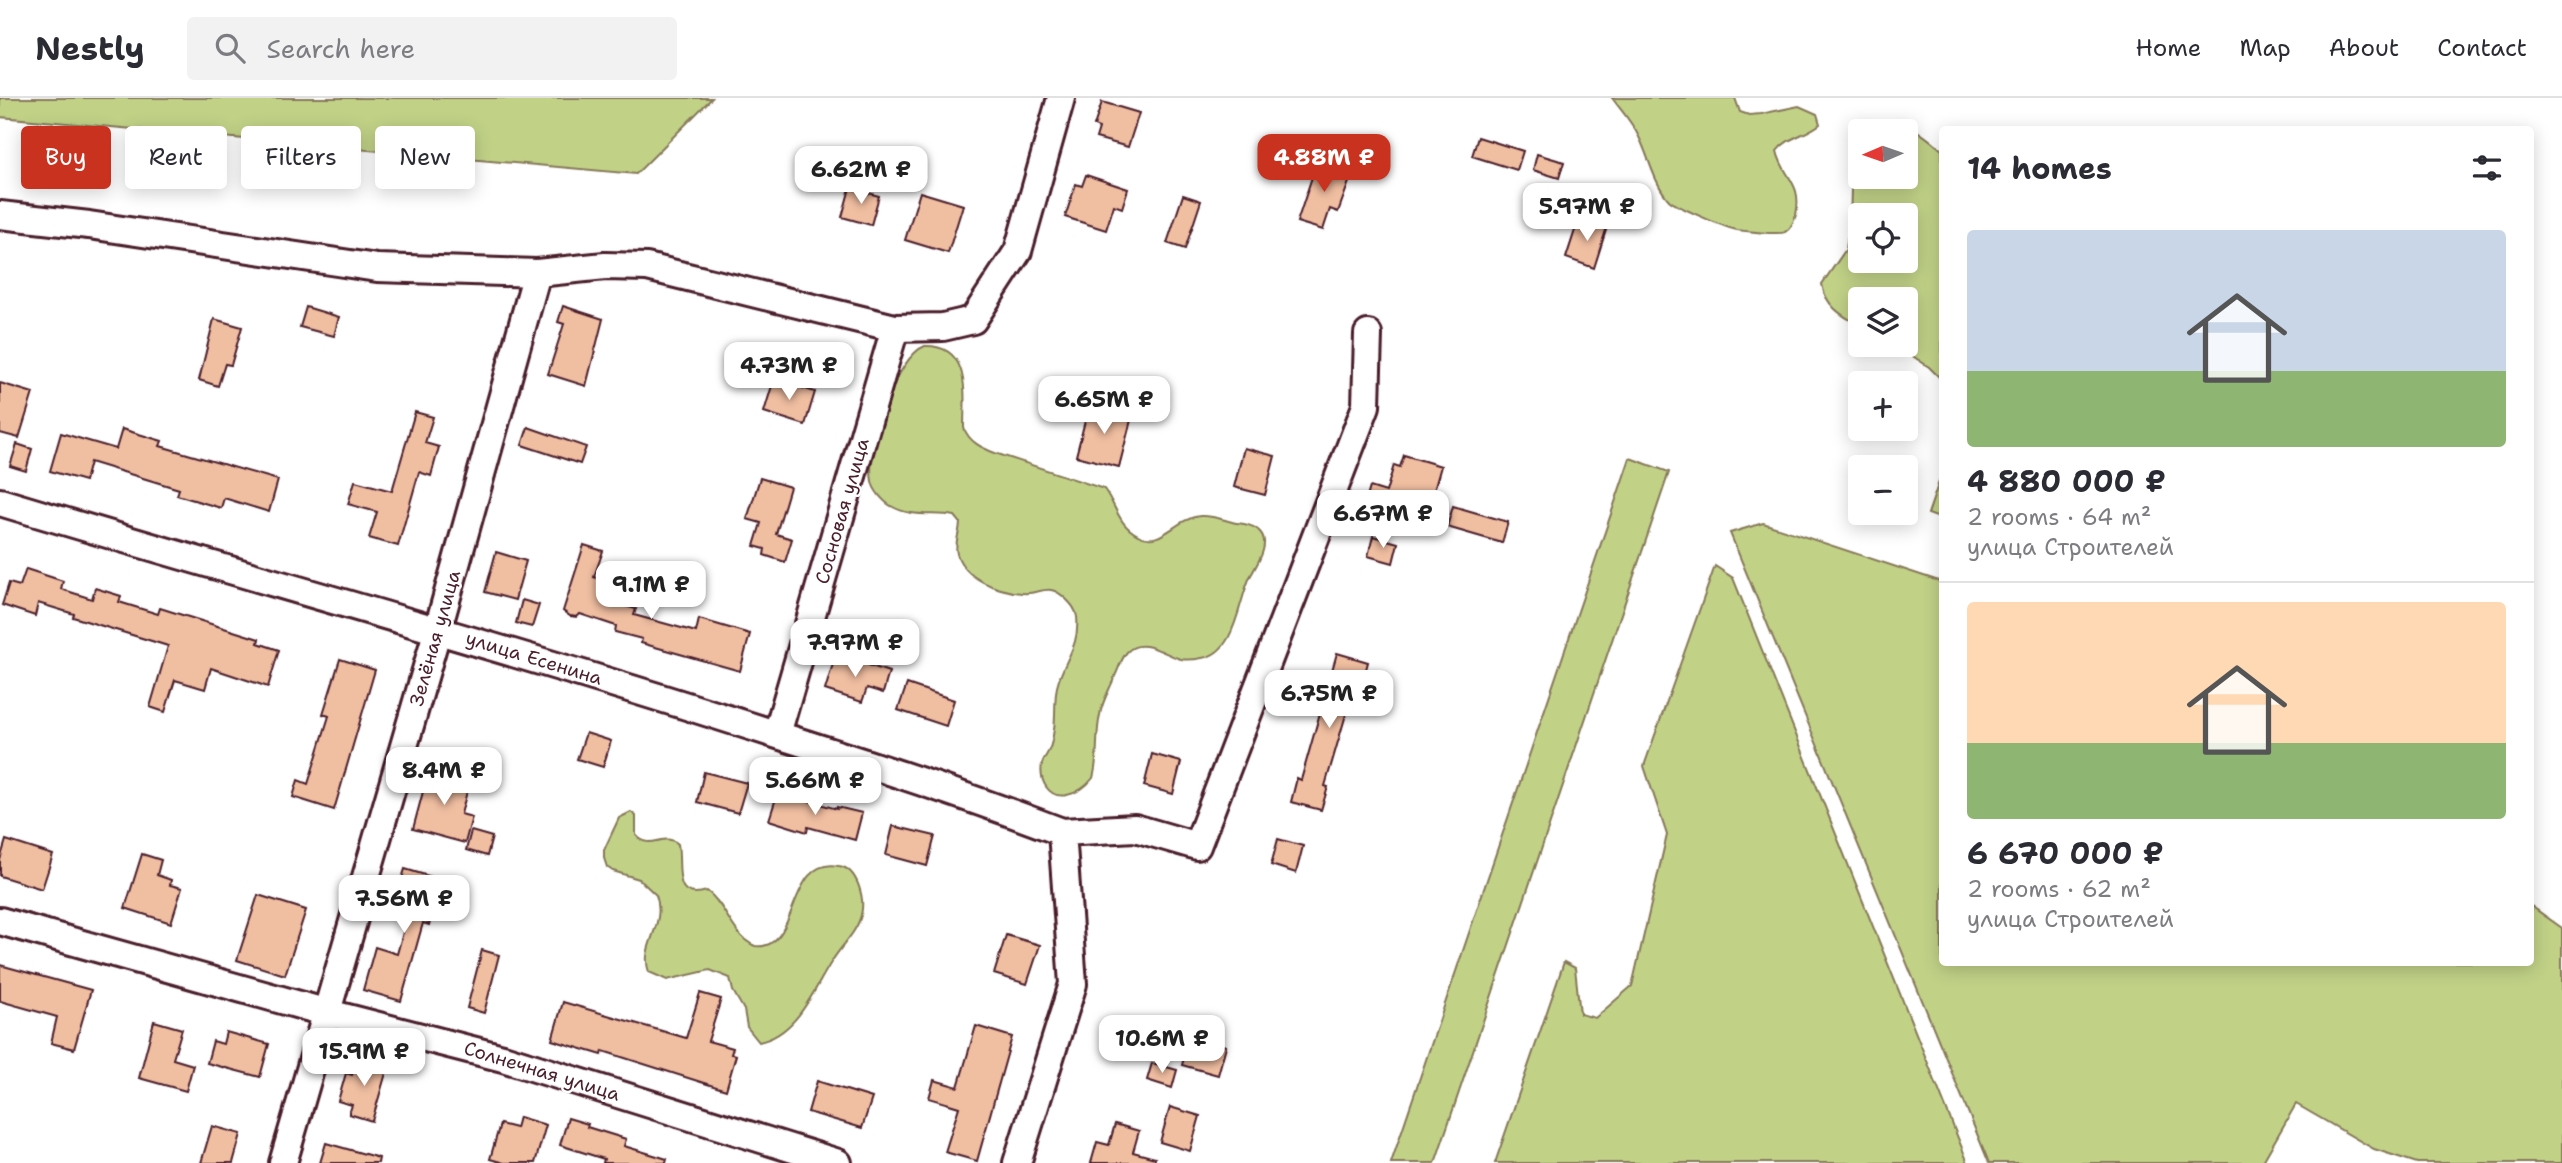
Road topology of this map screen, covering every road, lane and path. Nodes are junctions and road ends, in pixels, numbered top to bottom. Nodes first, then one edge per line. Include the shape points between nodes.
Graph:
1 (1061, 98) edge
2 (0, 215) edge
3 (537, 273) junction
4 (895, 328) junction
5 (1368, 334) dead end
6 (0, 502) edge
7 (438, 629) junction
8 (776, 734) junction
9 (1062, 832) junction
10 (0, 920) edge
11 (328, 1013) junction
12 (283, 1163) edge
13 (838, 1163) edge
14 (1017, 1163) edge

1 - 4 street via 1017,251 973,320 943,327
2 - 3 street via 377,268
3 - 4 street via 647,267
3 - 7 street, Зелёная улица
4 - 8 street, Сосновая улица
5 - 9 street via 1366,405 1198,846 1135,828
6 - 7 street, улица Есенина
7 - 8 street, улица Есенина
7 - 11 street, Зелёная улица
8 - 9 street, улица Есенина via 978,799
9 - 14 street via 1073,984
10 - 11 street, Солнечная улица
11 - 12 street, Зелёная улица
11 - 13 street, Солнечная улица via 503,1058

